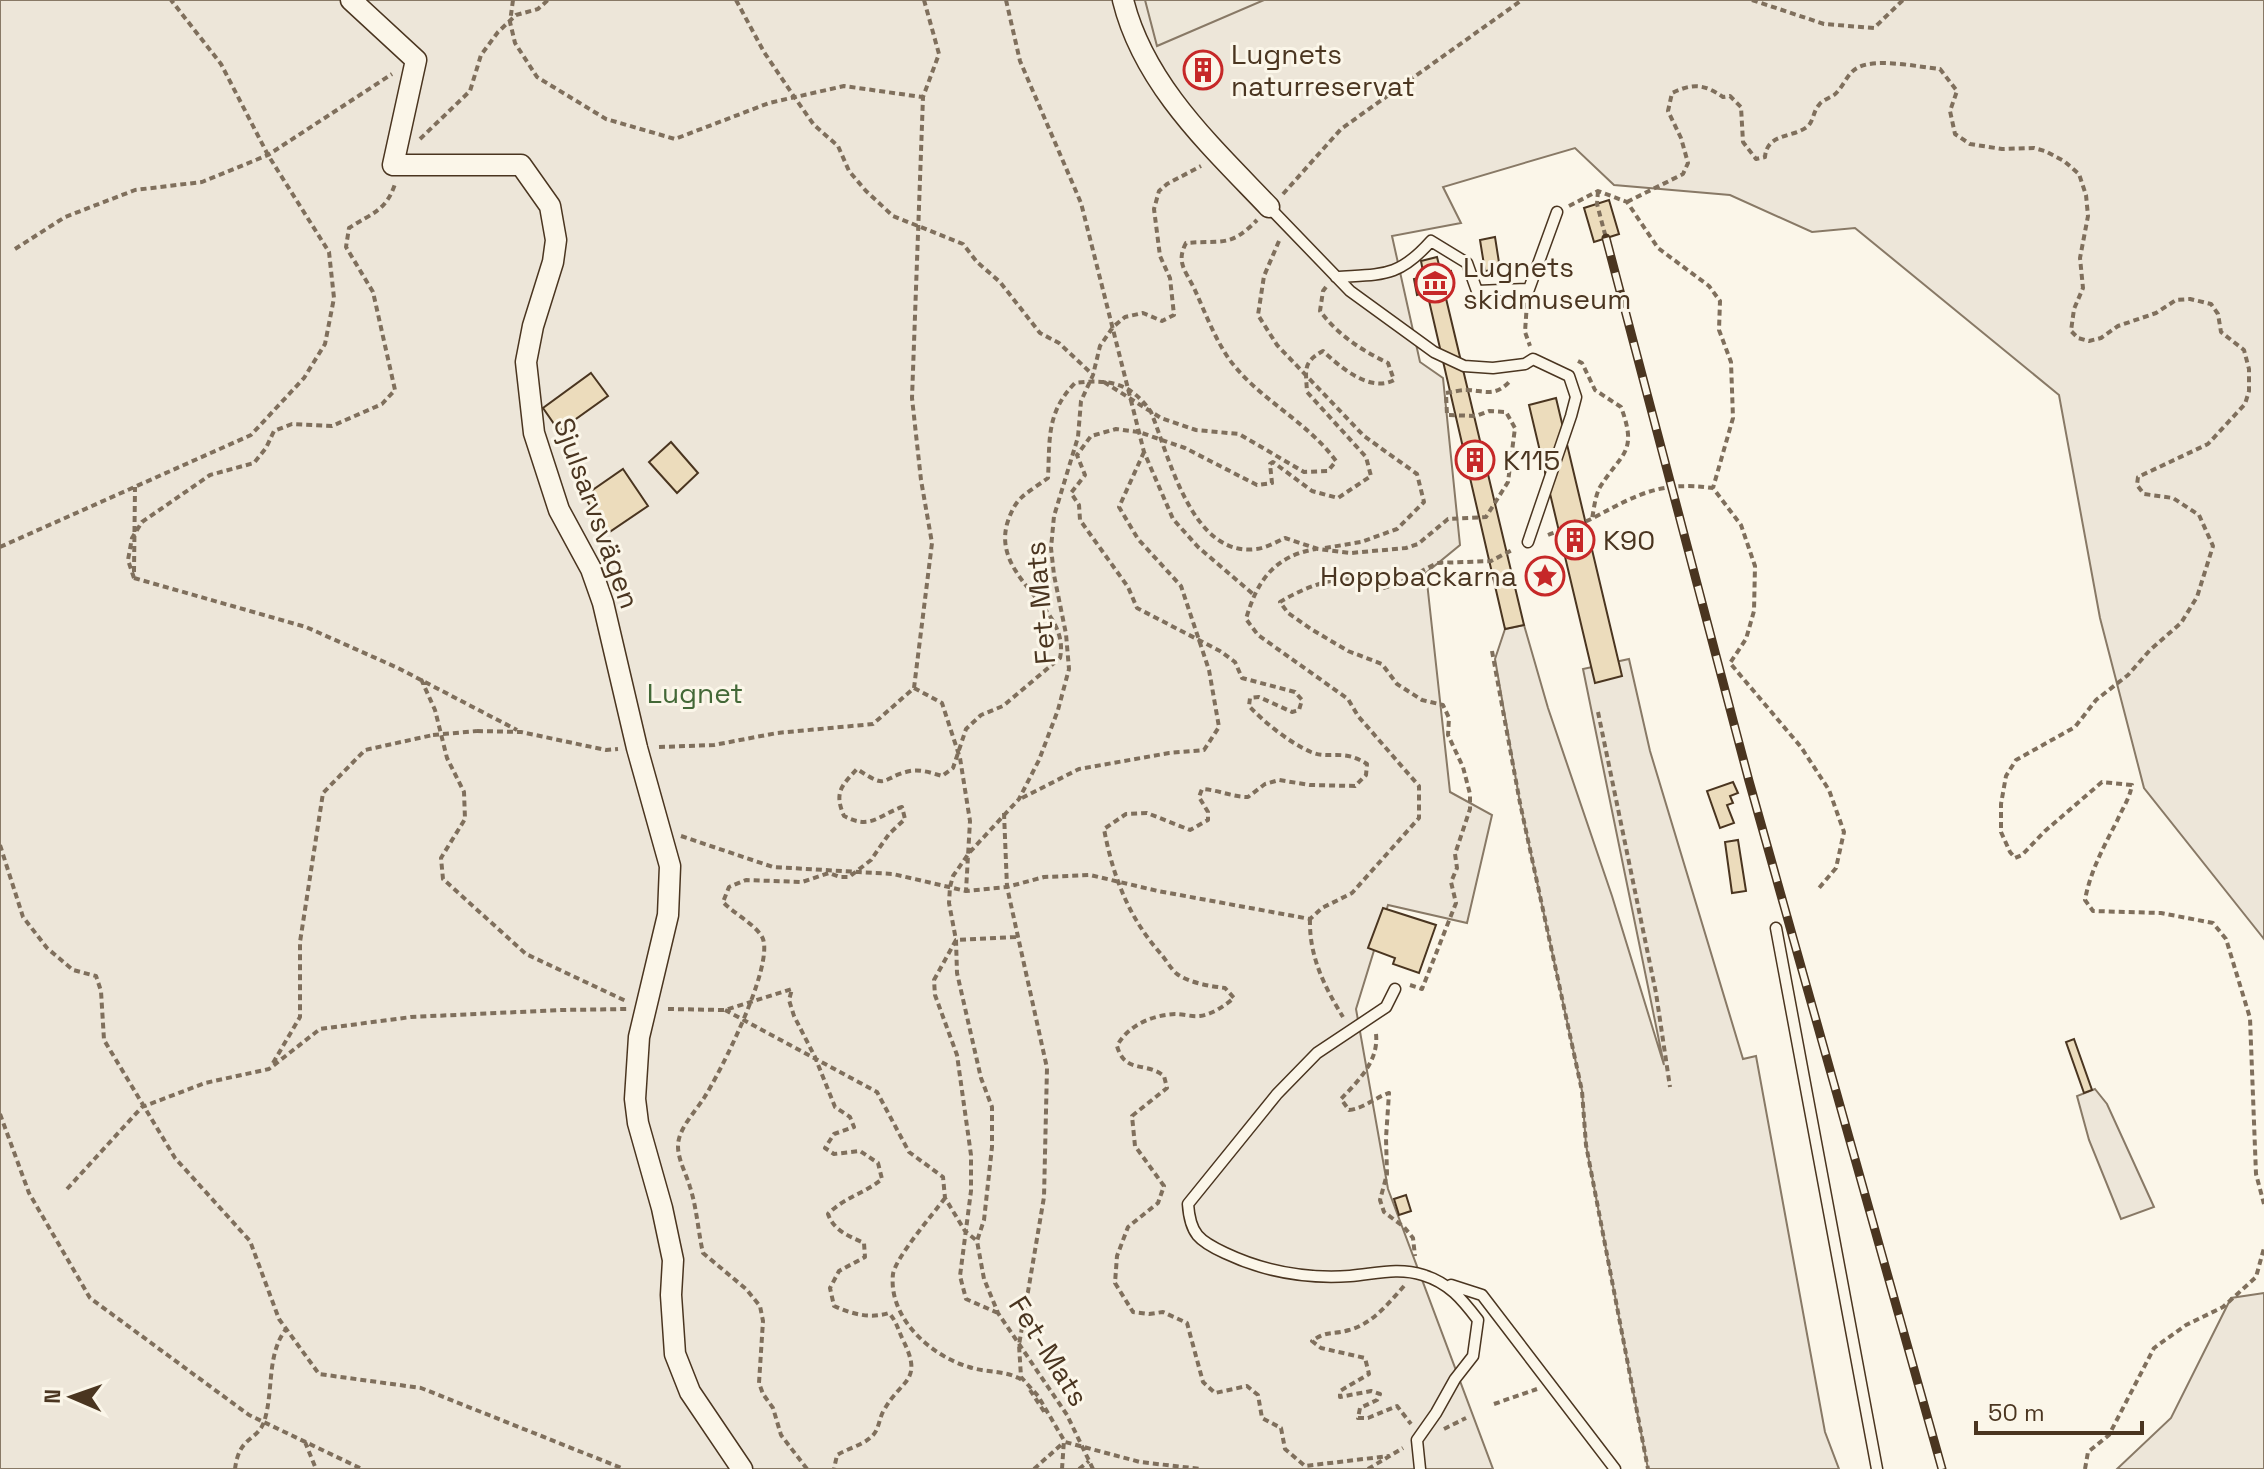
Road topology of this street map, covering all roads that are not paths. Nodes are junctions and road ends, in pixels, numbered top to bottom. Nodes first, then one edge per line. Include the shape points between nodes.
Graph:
1 (351, 0) edge
2 (1123, 0) edge
3 (1269, 207) joint
4 (1557, 212) road end
5 (1336, 277) junction
6 (1528, 542) road end
7 (1776, 928) dead end
8 (1395, 989) dead end
9 (1445, 1283) junction
10 (742, 1469) edge
11 (1420, 1469) edge
12 (1615, 1469) edge
13 (1877, 1469) edge

1 - 10 street, Sjulsarvsvägen via 416,60 393,165 521,165 550,206 556,240 553,262 526,362 534,433 559,510 603,603 670,866 671,891 635,1071 638,1123 673,1260 675,1354 690,1392
2 - 3 street via 1139,51 1155,75 1184,115
3 - 5 lane
4 - 5 lane via 1529,289 1477,291 1467,263 1431,241 1414,260 1391,273
5 - 6 lane via 1434,352 1464,366 1525,364 1532,355 1569,376 1576,397
7 - 13 lane
8 - 9 lane via 1386,1007 1317,1053 1277,1094 1188,1204 1190,1226 1204,1243 1271,1271 1352,1276 1386,1270
9 - 11 lane via 1478,1320 1473,1356 1417,1440
9 - 12 lane via 1482,1295

